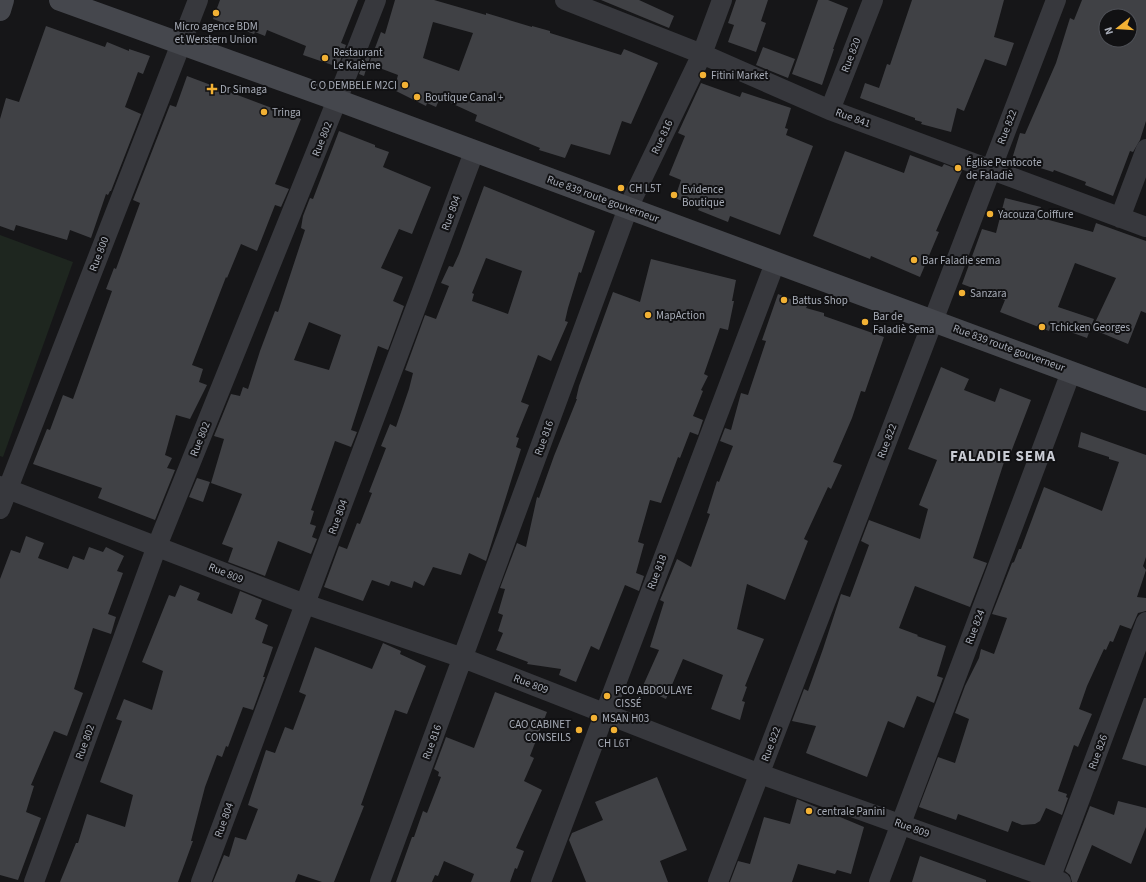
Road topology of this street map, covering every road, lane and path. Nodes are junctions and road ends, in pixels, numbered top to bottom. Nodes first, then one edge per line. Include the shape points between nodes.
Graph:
1 (3, 0) edge
2 (60, 0) edge
3 (198, 0) edge
4 (376, 0) edge
5 (565, 0) edge
6 (722, 0) edge
7 (873, 0) edge
8 (1056, 0) edge
9 (0, 10) edge
10 (180, 44) junction
11 (702, 54) junction
12 (337, 100) junction
13 (830, 110) junction
14 (1146, 149) edge
15 (474, 152) junction
16 (991, 169) junction
17 (628, 208) junction
18 (1120, 218) junction
19 (1146, 227) edge
20 (775, 263) junction
21 (933, 320) junction
22 (1071, 372) junction
23 (1146, 400) edge
24 (4, 488) edge
25 (0, 509) edge
26 (157, 546) junction
27 (305, 604) junction
28 (1146, 622) edge
29 (463, 658) junction
30 (604, 713) junction
31 (760, 774) junction
32 (900, 824) junction
33 (1054, 881) edge
34 (34, 882) edge
35 (202, 882) edge
36 (380, 882) edge
37 (541, 882) edge
38 (718, 882) edge
39 (878, 882) edge

1 - 9 street
2 - 10 street, Rue 839 route gouverneur
3 - 10 street, Rue 800
4 - 12 street, Rue 802
5 - 11 street, Rue 841
6 - 11 street, Rue 816
7 - 13 street, Rue 820
8 - 16 street, Rue 822
10 - 12 street, Rue 839 route gouverneur
10 - 24 street, Rue 800
11 - 13 street, Rue 841
11 - 17 street, Rue 816
12 - 15 street, Rue 839 route gouverneur
12 - 26 street, Rue 802
13 - 16 street, Rue 841
14 - 18 street
15 - 17 street, Rue 839 route gouverneur
15 - 27 street, Rue 804
16 - 18 street, Rue 841
16 - 21 street, Rue 822
17 - 20 street, Rue 839 route gouverneur
17 - 29 street, Rue 816
18 - 19 street, Rue 841
20 - 21 street, Rue 839 route gouverneur
20 - 30 street, Rue 818
21 - 22 street, Rue 839 route gouverneur
21 - 31 street, Rue 822
22 - 23 street, Rue 839 route gouverneur
22 - 32 street, Rue 824
24 - 25 street, Rue 800
24 - 26 street, Rue 809
26 - 27 street, Rue 809
26 - 34 street, Rue 802
27 - 29 street, Rue 809
27 - 35 street, Rue 804
28 - 33 street, Rue 826
29 - 30 street, Rue 809
29 - 36 street, Rue 816
30 - 31 street, Rue 809
30 - 37 street, Rue 818
31 - 32 street, Rue 809
31 - 38 street, Rue 822
32 - 33 street, Rue 809
32 - 39 street, Rue 824

